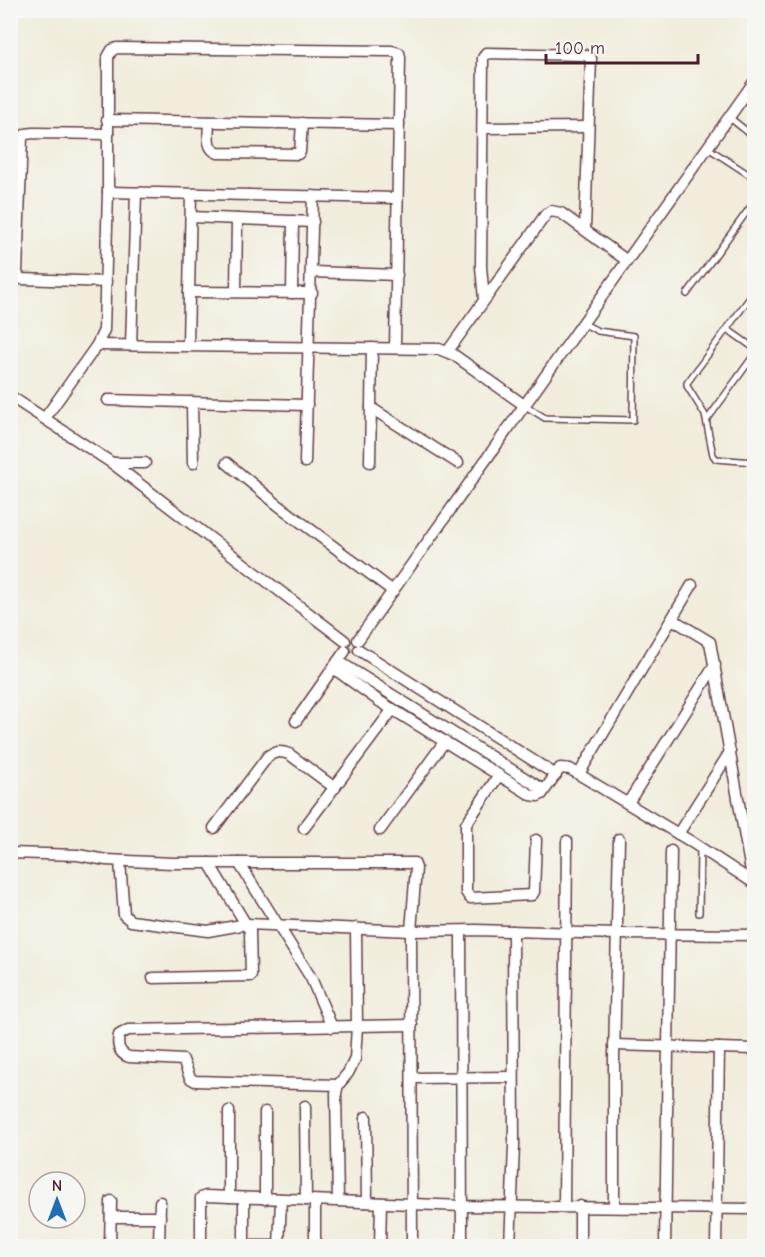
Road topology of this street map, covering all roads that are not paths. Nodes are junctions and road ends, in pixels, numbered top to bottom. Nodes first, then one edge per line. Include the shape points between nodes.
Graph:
1 (754, 82) edge
2 (729, 117) junction
3 (107, 120) junction
4 (209, 122) junction
5 (302, 123) junction
6 (399, 125) junction
7 (588, 127) junction
8 (483, 128) junction
9 (108, 134) junction
10 (754, 137) edge
11 (707, 148) junction
12 (754, 178) edge
13 (108, 192) junction
14 (136, 193) junction
15 (191, 194) junction
16 (313, 196) junction
17 (397, 198) junction
18 (754, 202) edge
19 (191, 217) junction
20 (237, 219) junction
21 (293, 221) junction
22 (313, 222) junction
23 (585, 229) junction
24 (626, 260) junction
25 (312, 272) junction
26 (397, 275) junction
27 (106, 282) junction
28 (189, 292) junction
29 (236, 292) junction
30 (754, 292) edge
31 (292, 293) junction
32 (312, 293) junction
33 (687, 294) dead end
34 (484, 299) junction
35 (582, 323) junction
36 (727, 329) junction
37 (97, 345) junction
38 (131, 345) junction
39 (188, 345) junction
40 (309, 348) junction
41 (372, 348) junction
42 (395, 348) junction
43 (754, 348) edge
44 (448, 351) junction
45 (754, 355) edge
46 (10, 396) edge
47 (108, 400) dead end
48 (192, 402) junction
49 (307, 405) junction
50 (524, 405) junction
51 (371, 408) junction
52 (45, 418) junction
53 (707, 420) junction
54 (305, 462) dead end
55 (370, 462) dead end
56 (754, 462) edge
57 (112, 463) junction
58 (145, 463) dead end
59 (193, 463) dead end
60 (227, 463) dead end
61 (458, 463) dead end
62 (692, 585) dead end
63 (393, 591) junction
64 (672, 619) junction
65 (359, 645) junction
66 (345, 646) junction
67 (335, 664) junction
68 (715, 665) junction
69 (393, 709) junction
70 (296, 721) dead end
71 (445, 741) junction
72 (730, 752) junction
73 (579, 774) junction
74 (499, 775) junction
75 (556, 775) junction
76 (335, 788) junction
77 (544, 790) junction
78 (628, 803) junction
79 (214, 828) dead end
80 (304, 828) dead end
81 (380, 830) dead end
82 (678, 834) junction
83 (619, 838) dead end
84 (536, 840) dead end
85 (567, 841) dead end
86 (700, 848) junction
87 (671, 851) dead end
88 (10, 852) edge
89 (120, 861) junction
90 (209, 863) junction
91 (239, 863) junction
92 (754, 882) edge
93 (699, 913) dead end
94 (247, 924) junction
95 (278, 926) junction
96 (356, 928) junction
97 (411, 931) junction
98 (461, 931) junction
99 (513, 931) junction
100 (566, 932) junction
101 (616, 934) junction
102 (670, 934) junction
103 (754, 935) edge
104 (153, 978) dead end
105 (412, 1025) junction
106 (357, 1026) junction
107 (332, 1027) junction
108 (614, 1045) junction
109 (668, 1047) junction
110 (719, 1048) junction
111 (754, 1049) edge
112 (513, 1077) junction
113 (412, 1078) junction
114 (462, 1078) junction
115 (338, 1085) junction
116 (305, 1106) dead end
117 (229, 1111) dead end
118 (265, 1112) dead end
119 (366, 1117) dead end
120 (229, 1197) junction
121 (244, 1198) junction
122 (265, 1199) junction
123 (281, 1199) junction
124 (311, 1200) junction
125 (111, 1201) dead end
126 (160, 1202) dead end
127 (338, 1202) junction
128 (368, 1202) junction
129 (381, 1203) junction
130 (413, 1204) junction
131 (463, 1206) junction
132 (511, 1206) junction
133 (564, 1206) junction
134 (580, 1206) junction
135 (614, 1207) junction
136 (665, 1207) junction
137 (717, 1209) junction
138 (754, 1209) edge
139 (111, 1217) junction
140 (160, 1217) junction
141 (110, 1246) edge
142 (159, 1246) edge
143 (201, 1246) edge
144 (244, 1246) edge
145 (279, 1246) edge
146 (315, 1246) edge
147 (380, 1246) edge
148 (412, 1246) edge
149 (462, 1246) edge
150 (510, 1246) edge
151 (580, 1246) edge
152 (665, 1246) edge
153 (716, 1246) edge

1 - 2 street
2 - 10 lane
2 - 11 street
3 - 4 street
3 - 6 street via 108,57 117,48 392,51 400,57
3 - 9 street
4 - 5 street
4 - 5 street via 213,152 272,154 300,152
5 - 6 street
6 - 17 street
7 - 8 street
7 - 8 street via 588,56 489,53 483,58
7 - 23 street
8 - 34 street
9 - 13 street
9 - 27 street via 33,133 22,137 17,272 22,279
11 - 12 lane
11 - 24 street
13 - 14 street
13 - 27 street
14 - 15 street
14 - 38 street
15 - 16 street
15 - 19 street
16 - 17 street
16 - 22 street
17 - 26 street
18 - 33 lane
19 - 20 street
19 - 28 street
20 - 21 street
20 - 29 street
21 - 22 street
21 - 31 street
22 - 25 street
23 - 24 street
23 - 34 street via 555,210 546,214
24 - 35 street
25 - 26 street
25 - 32 street
26 - 42 street
27 - 37 street via 105,324
28 - 29 street
28 - 39 street
29 - 31 street
30 - 36 lane
31 - 32 street
32 - 40 street
34 - 44 street
35 - 50 street
35 - 50 lane via 598,331 634,336 633,420 545,418
36 - 43 lane
36 - 53 lane via 687,383
37 - 38 street
37 - 52 street
38 - 39 street
39 - 40 street
40 - 41 street
40 - 49 street
41 - 42 street
41 - 51 street
42 - 44 street
44 - 50 street
45 - 53 lane
46 - 52 street
47 - 48 street
48 - 49 street
48 - 59 street
49 - 54 street
50 - 63 street
51 - 55 street
51 - 61 street
52 - 57 street
53 - 56 lane via 711,451 716,459
57 - 58 street
57 - 66 street
60 - 63 street
62 - 64 street
63 - 65 street
64 - 68 street via 710,642
64 - 73 street
65 - 66 street via 349,637
65 - 75 street
66 - 67 street
67 - 69 street
67 - 70 street
67 - 77 street
68 - 72 street
68 - 78 street
69 - 71 street
69 - 76 street
71 - 74 street
71 - 81 street
72 - 82 street
72 - 92 street
73 - 75 street via 563,767
73 - 78 street
74 - 77 street via 535,796
74 - 84 street via 466,824 468,896 532,895
75 - 77 street
76 - 79 street via 289,754 274,752
76 - 80 street
78 - 82 street
82 - 86 street
83 - 101 street
85 - 100 street
86 - 92 street
86 - 93 lane
87 - 102 street
88 - 89 street
89 - 90 street
89 - 94 street via 124,915 131,921 208,931
90 - 91 street
90 - 94 street
91 - 95 street
91 - 97 street via 412,862 416,868
94 - 95 street
94 - 104 street via 252,973 248,978
95 - 96 street
95 - 107 street via 311,978
96 - 97 street
96 - 106 street
97 - 98 street
97 - 105 street
98 - 99 street
98 - 114 street
99 - 100 street
99 - 112 street
100 - 101 street
100 - 133 street
101 - 102 street
101 - 108 street
102 - 103 street
102 - 109 street
105 - 106 street
105 - 113 street
106 - 107 street
106 - 115 street via 355,1059
107 - 115 street via 128,1030 119,1035 118,1041 123,1055 129,1057 183,1060 195,1081
108 - 109 street
108 - 135 street
109 - 110 street
109 - 136 street
110 - 111 street
110 - 137 street
112 - 114 street
112 - 132 street
113 - 114 street
113 - 130 street
114 - 131 street
115 - 127 street
116 - 124 street
117 - 120 street
118 - 122 street
119 - 128 street
120 - 121 street
120 - 143 street via 201,1198
121 - 122 street
121 - 144 street
122 - 123 street
123 - 124 street
123 - 145 street
124 - 127 street
124 - 146 street
125 - 139 street
126 - 140 street
127 - 128 street
128 - 129 street
129 - 130 street
129 - 147 street
130 - 131 street
130 - 148 street
131 - 132 street
131 - 149 street
132 - 133 street
132 - 150 street
133 - 134 street
134 - 135 street
134 - 151 street
135 - 136 street
136 - 137 street
136 - 152 street
137 - 138 street
137 - 153 street
139 - 140 street
139 - 141 street
140 - 142 street
143 - 144 street
144 - 145 street

